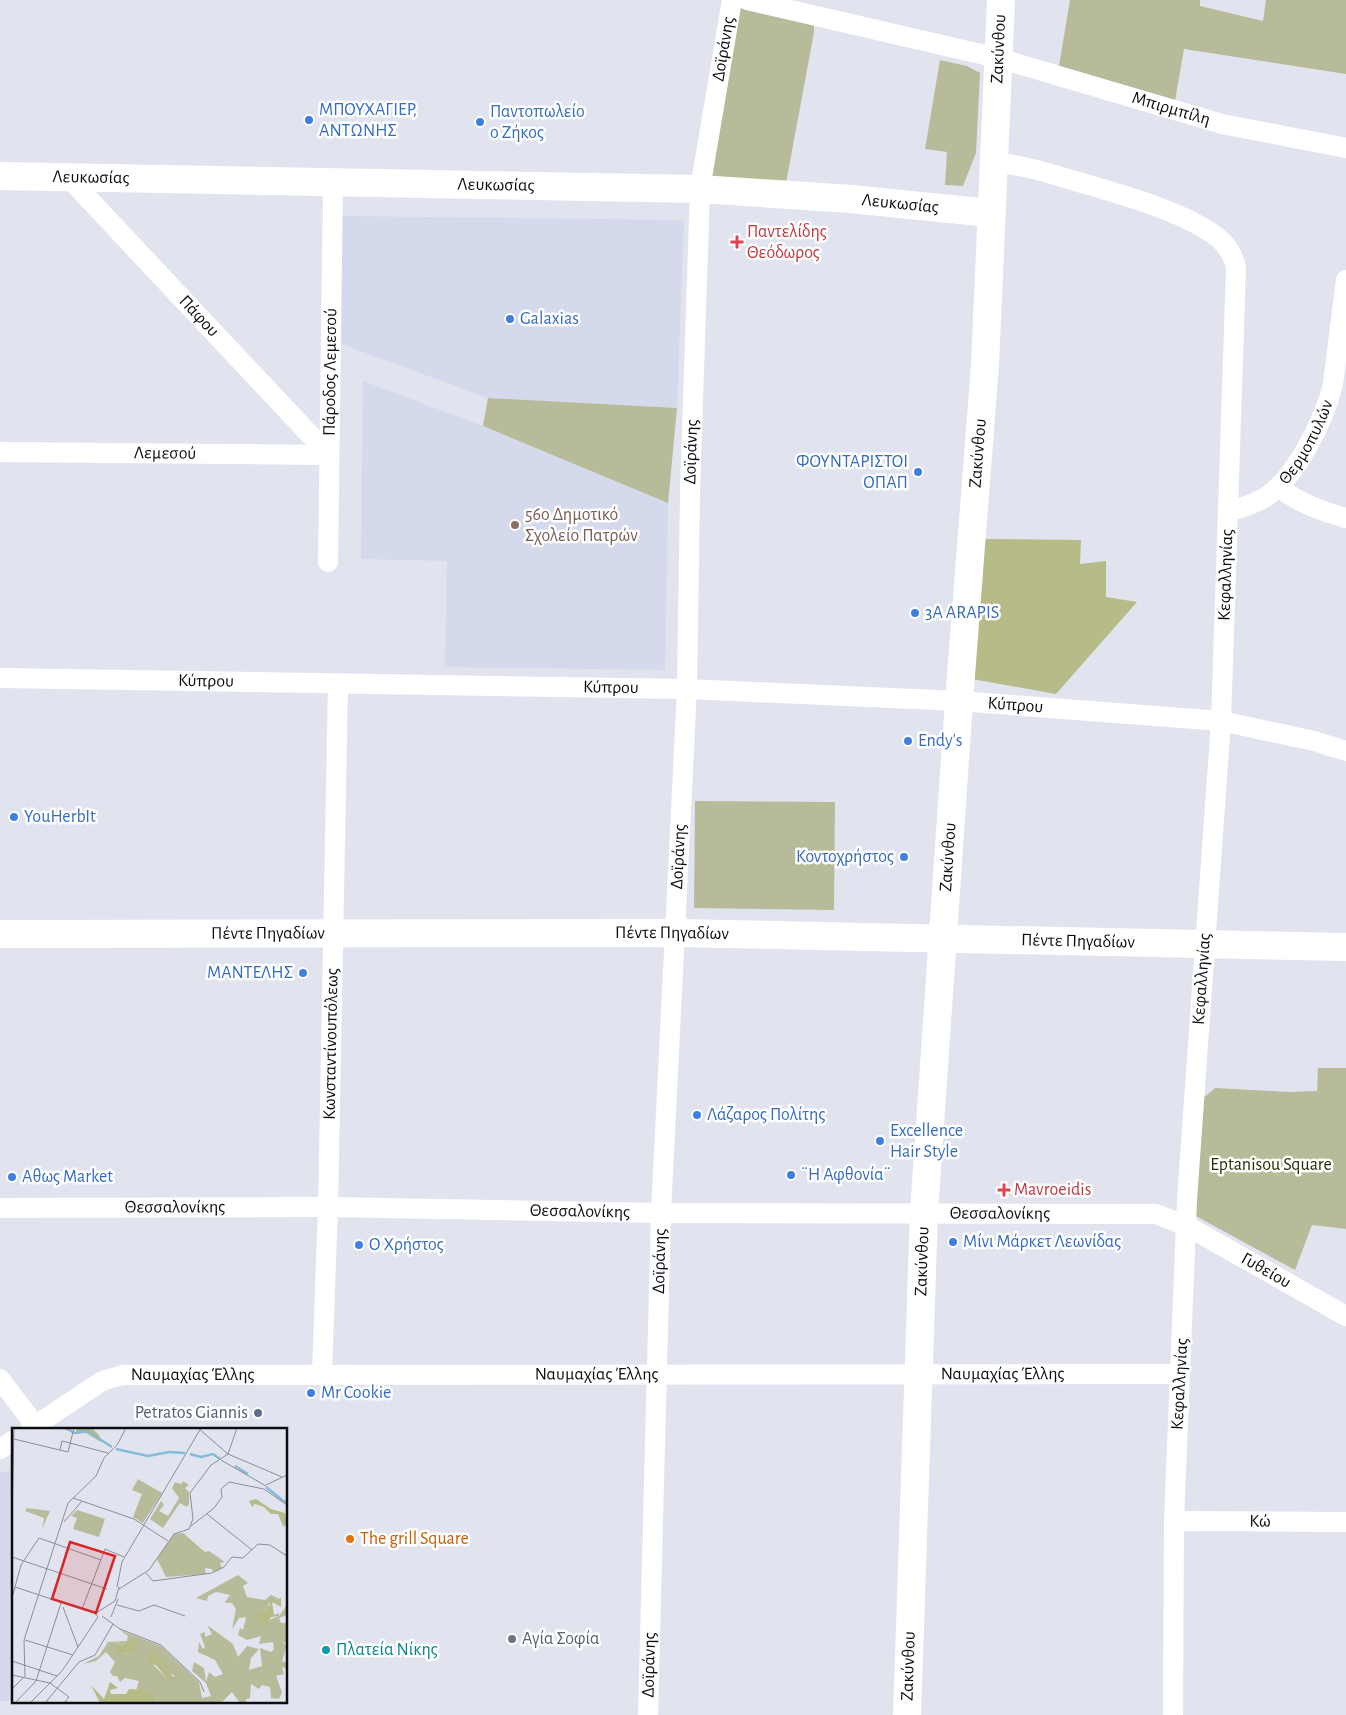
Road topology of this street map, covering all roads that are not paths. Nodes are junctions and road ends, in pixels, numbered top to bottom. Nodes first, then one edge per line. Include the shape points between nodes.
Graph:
1 (732, 0) edge
2 (747, 0) edge
3 (1001, 0) edge
4 (816, 8) edge
5 (998, 58) junction
6 (1346, 148) edge
7 (993, 162) junction
8 (0, 176) edge
9 (68, 177) junction
10 (333, 181) junction
11 (700, 189) junction
12 (990, 214) junction
13 (1346, 280) edge
14 (0, 452) edge
15 (329, 455) junction
16 (1278, 487) junction
17 (1228, 512) junction
18 (1346, 518) edge
19 (328, 562) dead end
20 (0, 678) edge
21 (338, 684) junction
22 (687, 689) junction
23 (959, 701) junction
24 (1221, 721) junction
25 (1346, 751) edge
26 (0, 934) edge
27 (334, 934) junction
28 (676, 934) junction
29 (943, 938) junction
30 (1205, 944) junction
31 (1346, 947) edge
32 (0, 1208) edge
33 (328, 1208) junction
34 (924, 1212) junction
35 (661, 1213) junction
36 (1187, 1226) junction
37 (1346, 1316) edge
38 (322, 1374) junction
39 (1180, 1374) junction
40 (656, 1375) junction
41 (917, 1375) junction
42 (0, 1379) edge
43 (33, 1427) edge
44 (12, 1441) edge
45 (0, 1449) edge
46 (1174, 1521) junction
47 (1346, 1522) edge
48 (648, 1715) edge
49 (907, 1715) edge
50 (1173, 1715) edge

1 - 11 street, Δοϊράνης
2 - 4 street, Μπιρμπίλη
3 - 5 street, Ζακύνθου
4 - 5 street, Μπιρμπίλη
5 - 6 street, Μπιρμπίλη via 1222,124
5 - 7 street, Ζακύνθου
7 - 12 street, Ζακύνθου
7 - 17 street, Κεφαλληνίας via 1033,169 1151,205 1198,225 1227,246 1234,260 1236,278
8 - 9 street, Λευκωσίας
9 - 10 street, Λευκωσίας
9 - 15 street, Πάφου
10 - 11 street, Λευκωσίας
10 - 15 street, Πάροδος Λεμεσού
11 - 12 street, Λευκωσίας via 850,199
11 - 22 street, Δοϊράνης
12 - 23 street, Ζακύνθου via 986,365
13 - 16 street, Θερμοπυλών via 1329,400 1307,447
14 - 15 street, Λεμεσού
15 - 19 street, Πάροδος Λεμεσού
16 - 17 street, Θερμοπυλών via 1266,498
16 - 18 street via 1293,499
17 - 24 street, Κεφαλληνίας
20 - 21 street, Κύπρου
21 - 22 street, Κύπρου
21 - 27 street, Κωνσταντίνουπόλεως
22 - 23 street, Κύπρου
22 - 28 street, Δοϊράνης
23 - 24 street, Κύπρου
23 - 29 street, Ζακύνθου
24 - 25 street
24 - 30 street, Κεφαλληνίας
26 - 27 street, Πέντε Πηγαδίων
27 - 28 street, Πέντε Πηγαδίων
27 - 33 street, Κωνσταντίνουπόλεως
28 - 29 street, Πέντε Πηγαδίων
28 - 35 street, Δοϊράνης
29 - 30 street, Πέντε Πηγαδίων
29 - 34 street, Ζακύνθου
30 - 31 street, Πέντε Πηγαδίων
30 - 36 street, Κεφαλληνίας
32 - 33 street, Θεσσαλονίκης
33 - 35 street, Θεσσαλονίκης
33 - 38 street, Κωνσταντίνουπόλεως
34 - 35 street, Θεσσαλονίκης
34 - 36 street, Θεσσαλονίκης via 1156,1214
34 - 41 street, Ζακύνθου
35 - 40 street, Δοϊράνης
36 - 37 street, Γυθείου
36 - 39 street, Κεφαλληνίας
38 - 40 street, Ναυμαχίας Έλλης
38 - 43 street, Ναυμαχίας Έλλης via 111,1377
39 - 41 street, Ναυμαχίας Έλλης
39 - 46 street, Κεφαλληνίας
40 - 41 street, Ναυμαχίας Έλλης
40 - 48 street, Δοϊράνης
41 - 49 street, Ζακύνθου
42 - 43 street
44 - 45 street
46 - 47 street, Κώ
46 - 50 street, Κεφαλληνίας

